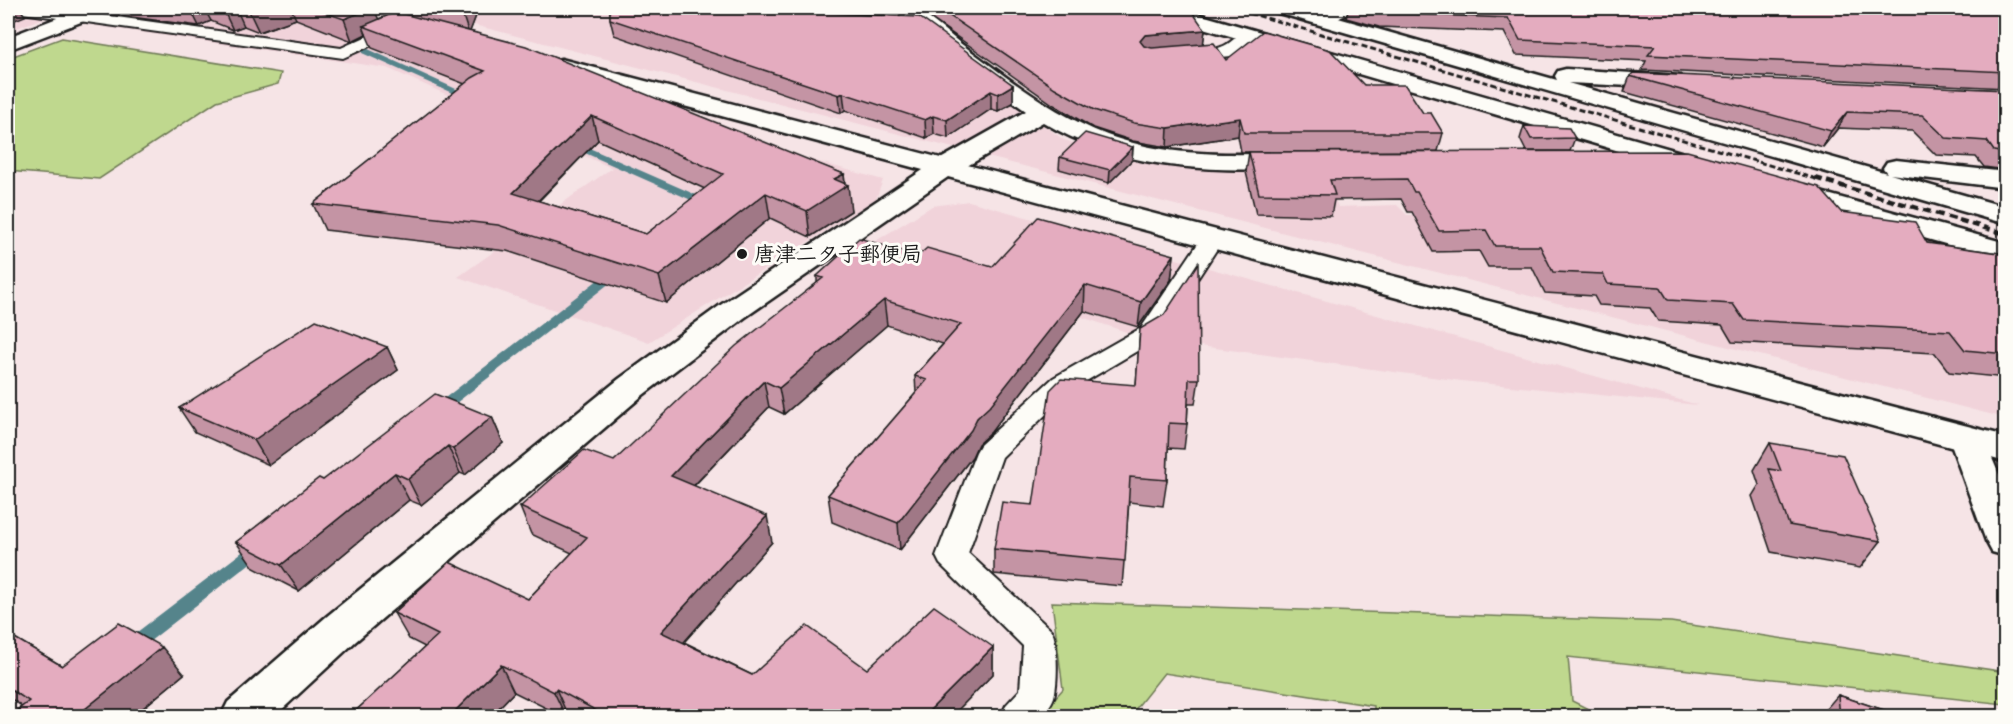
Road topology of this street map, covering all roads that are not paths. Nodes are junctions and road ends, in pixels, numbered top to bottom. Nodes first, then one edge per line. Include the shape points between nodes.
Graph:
1 (22, 8) edge
2 (1156, 8) edge
3 (1282, 8) edge
4 (1395, 9) edge
5 (91, 12) edge
6 (361, 13) edge
7 (901, 16) edge
8 (1324, 20) junction
9 (417, 28) joint
10 (1247, 36) junction
11 (8, 44) edge
12 (1172, 56) edge
13 (537, 59) edge
14 (1541, 82) junction
15 (1695, 82) edge
16 (1044, 112) junction
17 (1657, 154) junction
18 (1321, 161) edge
19 (1597, 161) edge
20 (946, 167) junction
21 (1713, 170) edge
22 (1846, 170) junction
23 (2006, 180) edge
24 (1769, 186) edge
25 (2006, 216) edge
26 (1213, 238) junction
27 (2006, 252) edge
28 (1967, 439) junction
29 (2006, 449) edge
30 (2006, 541) edge
31 (244, 717) edge
32 (1018, 717) edge

1 - 5 lane
2 - 10 street
3 - 8 street
4 - 8 lane via 1349,8
5 - 9 lane via 343,53
5 - 11 street
6 - 9 street
7 - 16 street via 926,26
8 - 14 street
10 - 12 lane via 1226,52
10 - 17 street
13 - 20 street
14 - 15 street via 1564,76
14 - 22 street
16 - 18 street via 1083,135 1138,152 1197,162
16 - 20 street
17 - 19 street via 1633,161
17 - 21 street
20 - 26 street
20 - 31 street via 733,312 631,387 341,629
22 - 23 street via 1896,168
22 - 25 street
24 - 27 street
26 - 28 street
26 - 32 lane via 1150,333 1062,384 990,452 951,556 1040,641 1037,696
28 - 29 street
28 - 30 street

